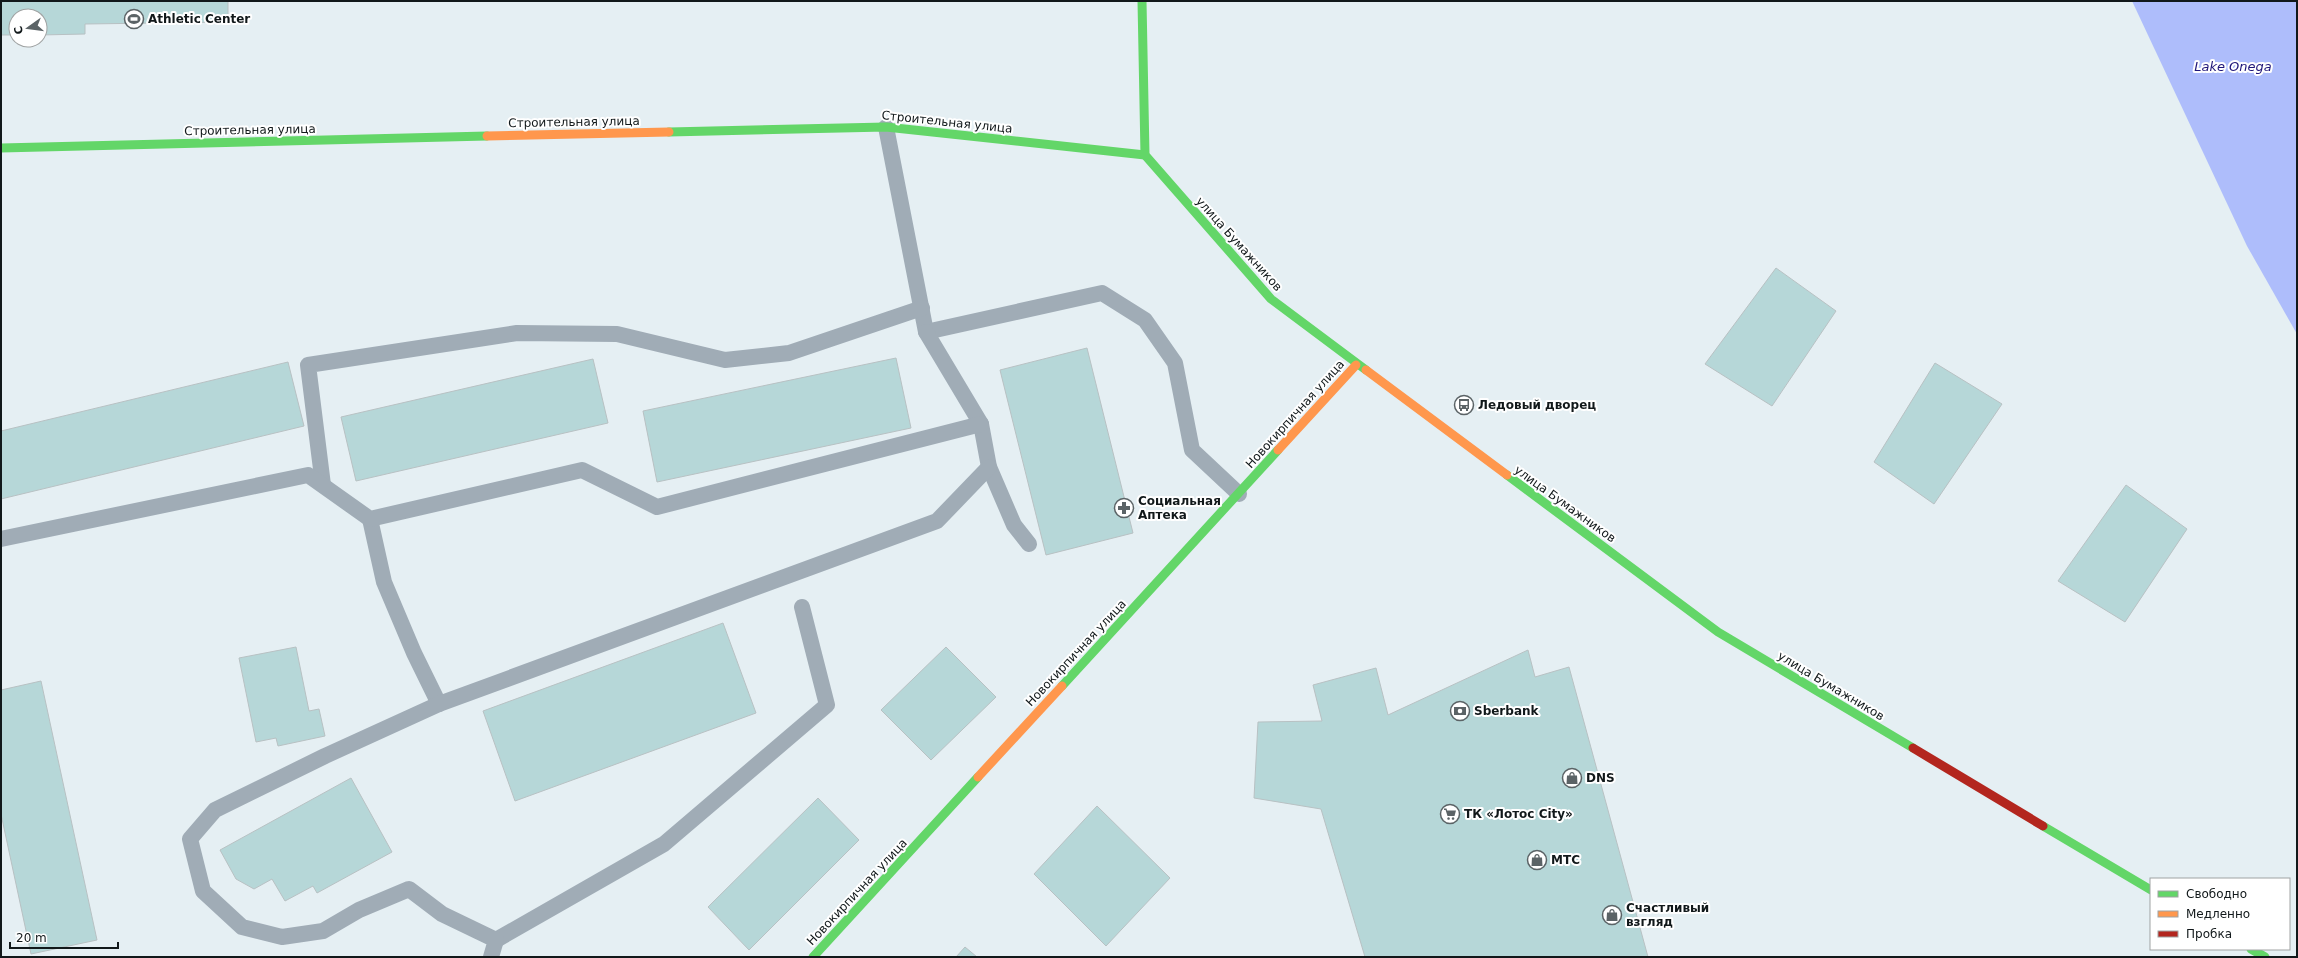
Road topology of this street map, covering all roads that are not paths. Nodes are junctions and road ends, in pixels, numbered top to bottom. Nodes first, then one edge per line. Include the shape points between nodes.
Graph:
1 (1142, 1) edge
2 (886, 127) junction
3 (1, 148) edge
4 (1145, 156) junction
5 (922, 308) junction
6 (926, 332) junction
7 (1356, 365) junction
8 (981, 424) junction
9 (989, 467) junction
10 (323, 485) junction
11 (1239, 494) junction
12 (370, 519) junction
13 (1, 538) edge
14 (1029, 544) dead end
15 (802, 607) dead end
16 (439, 704) junction
17 (2150, 889) edge
18 (496, 940) junction
19 (2253, 950) edge
20 (491, 957) edge
21 (813, 957) edge
22 (2265, 957) edge

1 - 4 street
2 - 3 street, Строительная улица
2 - 4 street, Строительная улица
2 - 5 lane
4 - 7 street, улица Бумажников via 1271,299
5 - 6 lane
5 - 10 lane via 789,352 724,360 617,334 517,333 308,364
6 - 8 lane
6 - 11 lane via 1102,293 1145,320 1150,326 1175,364 1192,450
7 - 11 street, Новокирпичная улица
7 - 17 street, улица Бумажников via 1718,632
8 - 9 lane
8 - 12 lane via 657,507 582,470
9 - 14 lane via 1014,525
9 - 16 lane via 937,522
10 - 12 lane
10 - 13 lane via 308,475
11 - 21 street, Новокирпичная улица
12 - 16 lane via 384,582
15 - 18 lane via 827,705 664,844
16 - 18 lane via 215,810 190,839 203,892 242,927 282,937 323,931 359,910 409,889 442,914
18 - 20 lane
19 - 22 street

